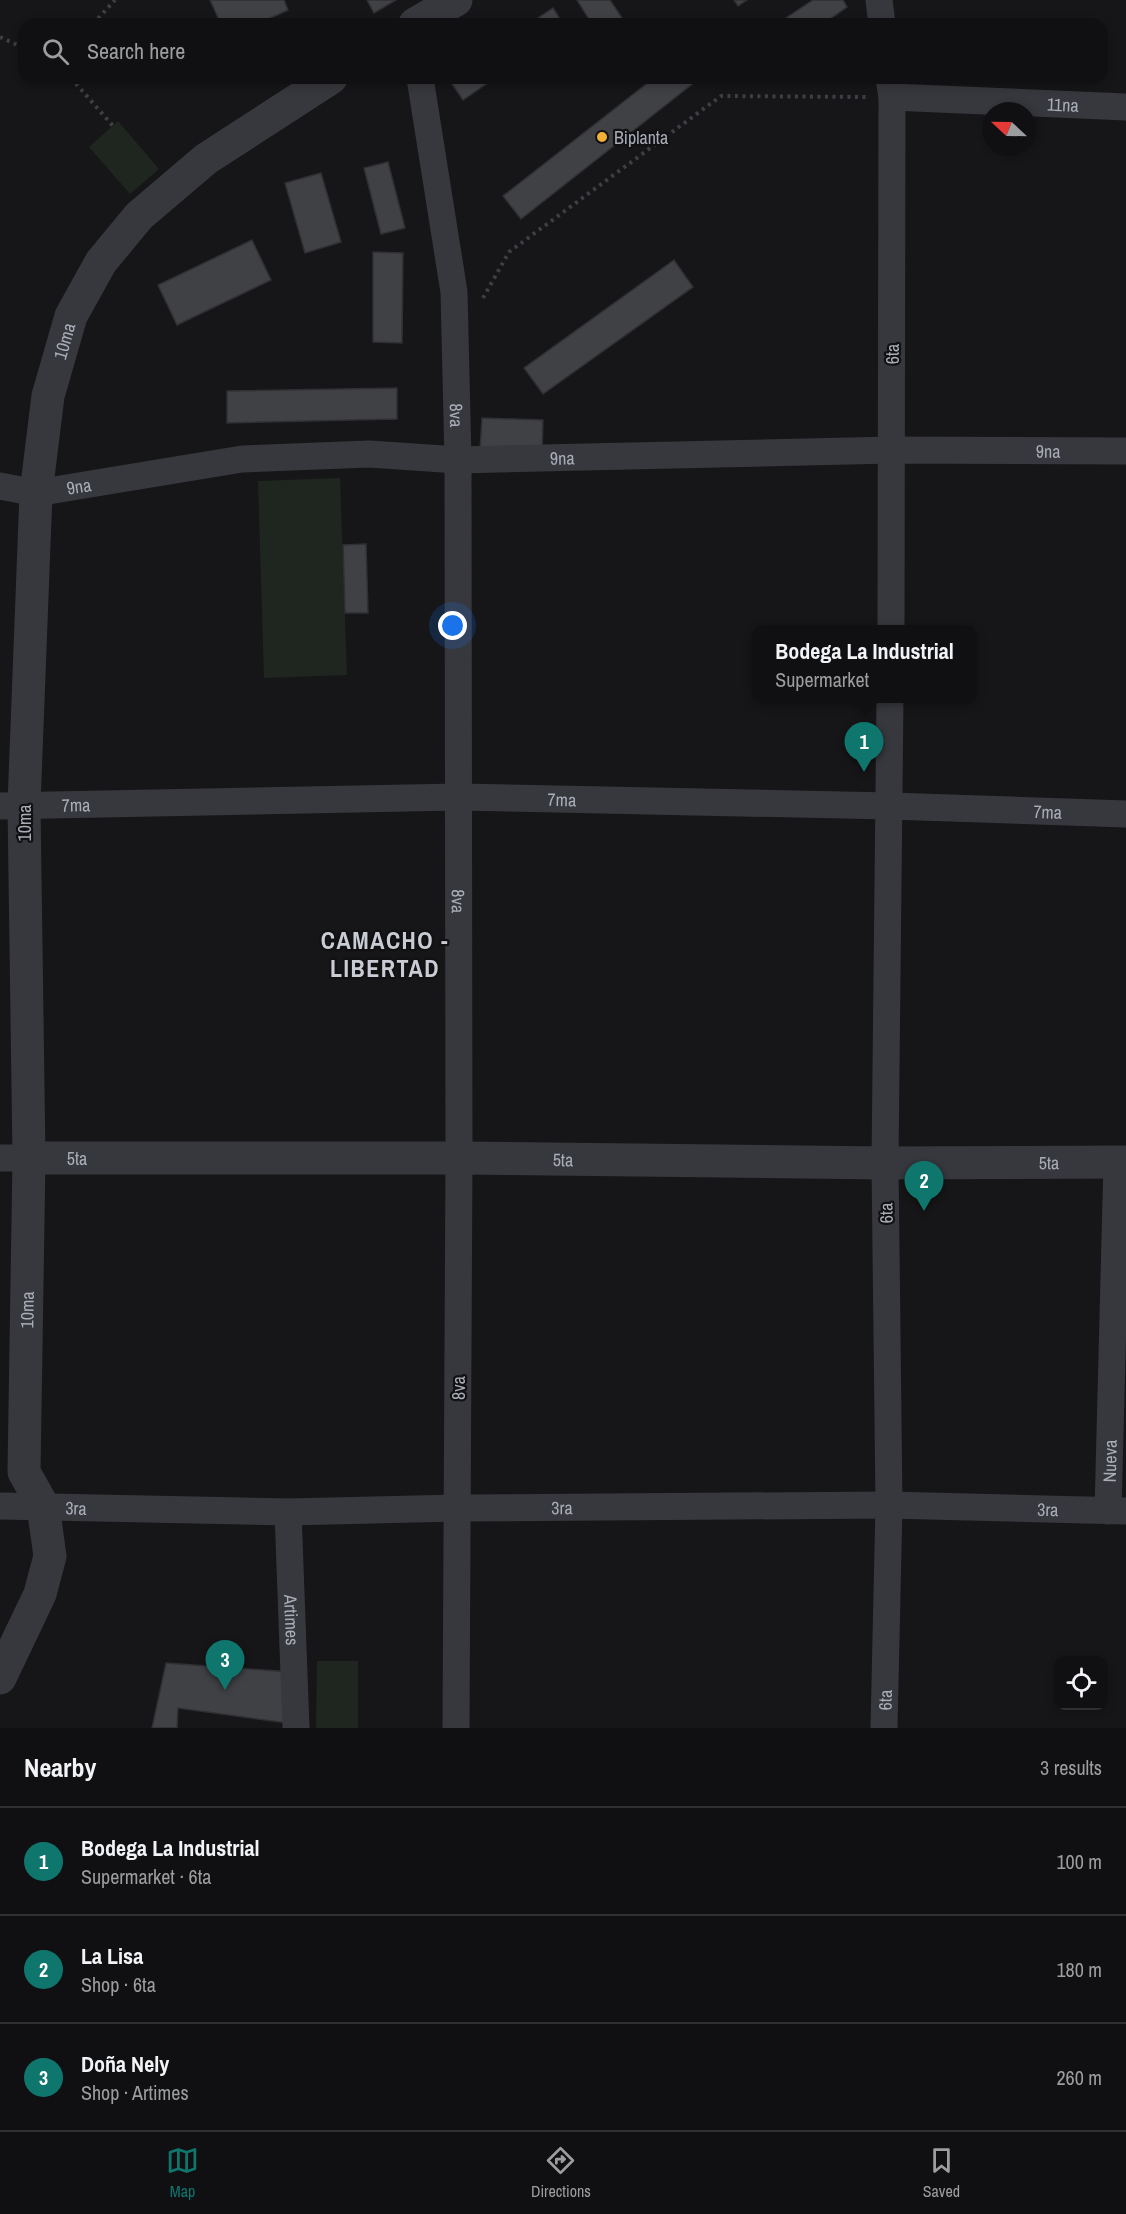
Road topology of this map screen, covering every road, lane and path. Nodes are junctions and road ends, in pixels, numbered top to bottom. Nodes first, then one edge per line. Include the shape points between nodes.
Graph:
1 (115, 0) edge
2 (456, 0) edge
3 (879, 0) edge
4 (98, 18) edge
5 (425, 18) edge
6 (881, 18) edge
7 (0, 37) edge
8 (18, 45) edge
9 (76, 84) edge
10 (322, 84) edge
11 (421, 84) edge
12 (891, 88) edge
13 (1126, 107) edge
14 (113, 126) dead end
15 (482, 300) dead end
16 (892, 450) junction
17 (1126, 451) edge
18 (458, 460) junction
19 (0, 486) edge
20 (36, 493) junction
21 (891, 625) edge
22 (890, 703) edge
23 (458, 797) junction
24 (12, 806) edge
25 (890, 806) junction
26 (1126, 814) edge
27 (14, 1158) edge
28 (459, 1158) junction
29 (1122, 1162) edge
30 (885, 1163) junction
31 (889, 1505) junction
32 (0, 1506) edge
33 (43, 1506) junction
34 (458, 1508) junction
35 (1117, 1511) edge
36 (288, 1512) junction
37 (0, 1678) edge
38 (296, 1728) edge
39 (456, 1728) edge
40 (884, 1728) edge

1 - 4 path
2 - 5 street
3 - 6 street
7 - 8 path
9 - 14 path
10 - 20 street, 10ma via 206,159 139,216 101,262 71,316 48,396
11 - 18 street, 8va via 454,292
12 - 13 street, 11na
12 - 15 path via 721,96 509,252
12 - 16 street, 6ta
16 - 17 street, 9na
16 - 18 street, 9na
16 - 21 street, 6ta
18 - 20 street, 9na via 369,454 242,459
18 - 23 street, 8va
19 - 20 street, 9na
20 - 24 street, 10ma
22 - 25 street, 6ta
23 - 24 street, 7ma
23 - 25 street, 7ma
23 - 28 street, 8va
24 - 27 street, 10ma
25 - 26 street, 7ma
25 - 30 street, 6ta
27 - 28 street, 5ta
27 - 33 street, 10ma via 24,1472
28 - 30 street, 5ta
28 - 34 street, 8va
29 - 30 street, 5ta
29 - 35 street, Nueva
30 - 31 street, 6ta
31 - 34 street, 3ra
31 - 35 street, 3ra
31 - 40 street, 6ta
32 - 33 street, 3ra
33 - 36 street, 3ra
33 - 37 street, 10ma via 50,1556 40,1594
34 - 36 street, 3ra
34 - 39 street, 8va
36 - 38 street, Artimes

